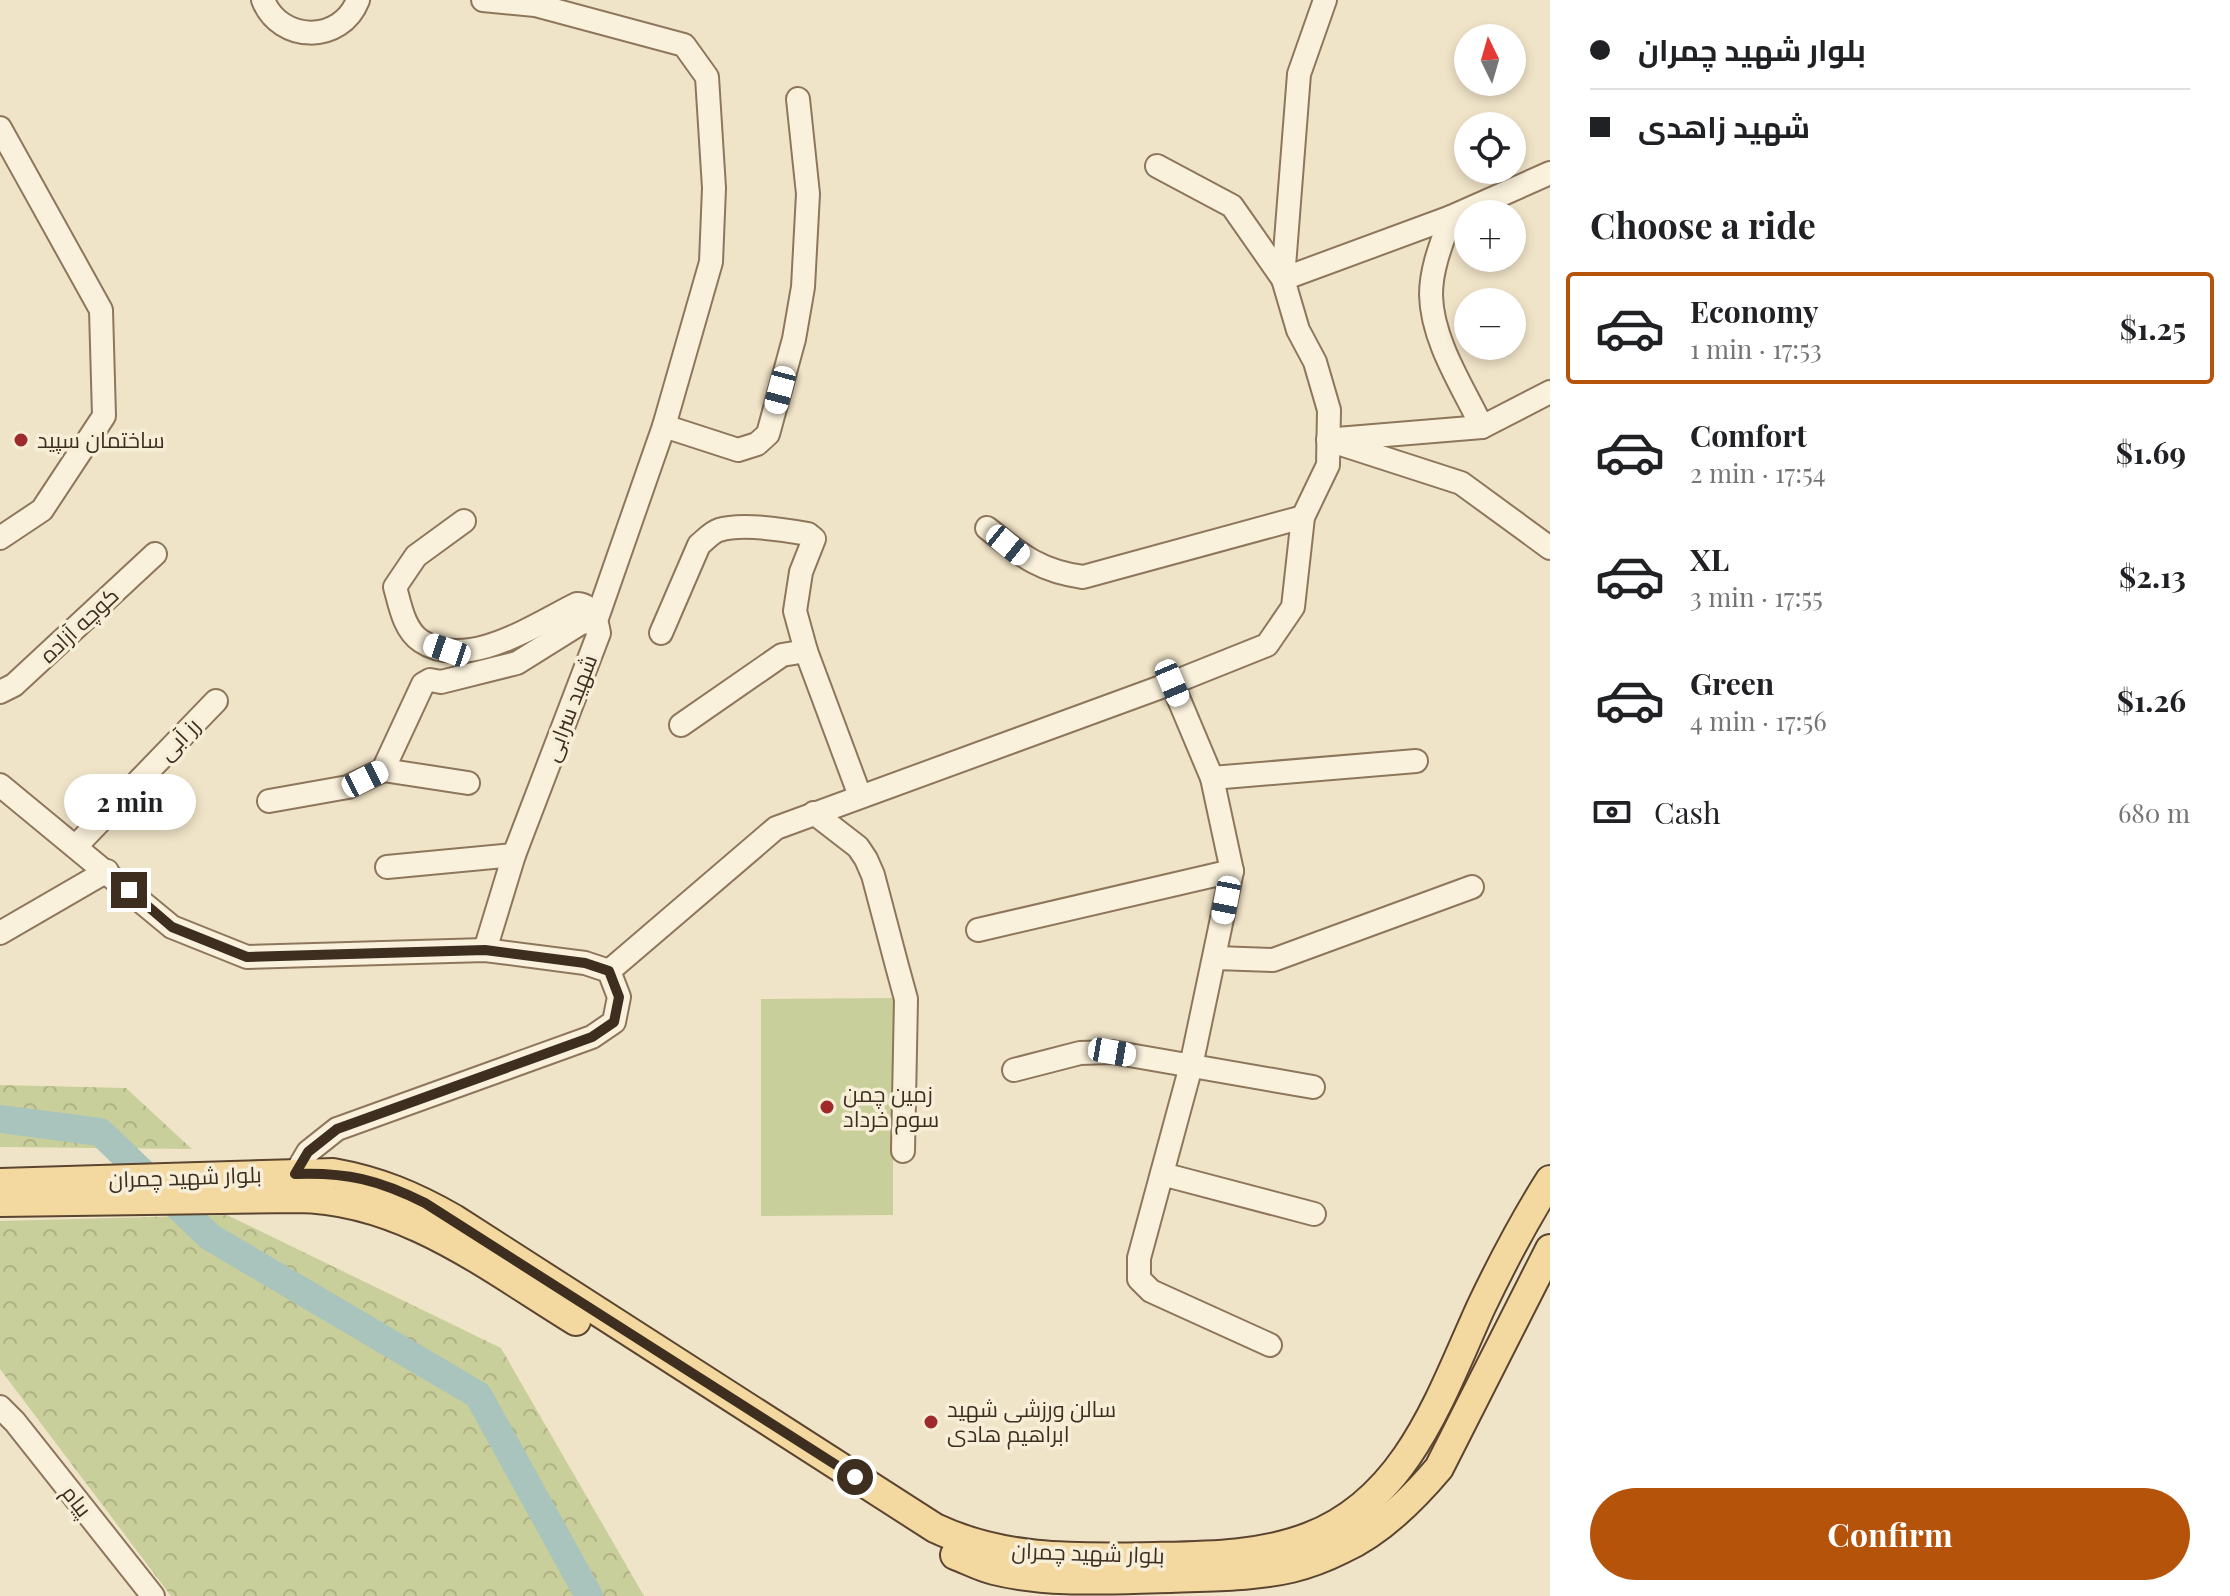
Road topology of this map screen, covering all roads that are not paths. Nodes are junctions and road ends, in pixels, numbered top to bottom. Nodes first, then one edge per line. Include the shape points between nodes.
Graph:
1 (263, 0) edge
2 (358, 0) edge
3 (483, 0) edge
4 (1325, 0) edge
5 (798, 99) dead end
6 (0, 128) edge
7 (1157, 166) dead end
8 (1550, 173) edge
9 (1451, 217) junction
10 (1283, 279) junction
11 (1550, 392) edge
12 (664, 426) junction
13 (1482, 427) junction
14 (1328, 440) junction
15 (1303, 517) junction
16 (464, 521) dead end
17 (987, 528) dead end
18 (0, 538) edge
19 (1550, 548) edge
20 (155, 554) dead end
21 (596, 621) junction
22 (661, 633) dead end
23 (806, 651) junction
24 (1172, 683) junction
25 (0, 692) edge
26 (216, 701) dead end
27 (681, 725) dead end
28 (1416, 761) dead end
29 (383, 770) junction
30 (1212, 778) junction
31 (468, 783) dead end
32 (0, 785) edge
33 (860, 796) junction
34 (269, 801) dead end
35 (814, 813) junction
36 (76, 846) junction
37 (514, 855) junction
38 (387, 867) dead end
39 (107, 871) junction
40 (1232, 871) junction
41 (1472, 887) dead end
42 (978, 930) dead end
43 (0, 933) edge
44 (485, 950) junction
45 (1216, 958) junction
46 (609, 971) junction
47 (1191, 1066) junction
48 (1014, 1070) dead end
49 (1313, 1087) dead end
50 (903, 1151) dead end
51 (1162, 1174) junction
52 (1550, 1180) edge
53 (0, 1183) edge
54 (296, 1186) junction
55 (0, 1202) edge
56 (1314, 1214) dead end
57 (1550, 1249) edge
58 (1270, 1345) dead end
59 (0, 1407) edge
60 (153, 1596) edge

1 - 2 street via 275,19 304,33 335,28
3 - 12 street via 535,5 684,45 707,77 714,188 711,262
4 - 10 street via 1299,74
5 - 12 street via 808,194 803,287 768,434 738,450
6 - 18 street via 101,310 104,416 42,510
7 - 10 street via 1232,206
8 - 9 street
9 - 10 street
9 - 13 street via 1431,295 1439,335
10 - 14 street via 1329,410
11 - 13 street
12 - 21 street
13 - 14 street
14 - 15 street via 1328,465
14 - 19 street via 1461,483
15 - 17 street via 1083,577 1028,561
15 - 24 street via 1293,607 1267,645
16 - 21 street via 416,556 395,587 404,618 421,641 447,650 491,647 577,604 584,604
20 - 25 street, کوچه آزاده via 14,685
21 - 29 street, شهید سرابی via 581,623 517,663 423,684
21 - 37 street, شهید سرابی via 599,633
22 - 23 street via 699,545 710,535 744,528 801,533 814,539 801,572 795,611
23 - 27 street via 782,655
23 - 33 street
24 - 30 street
24 - 33 street
26 - 36 street, رز آبی
28 - 30 street
29 - 31 street
29 - 34 street via 348,787
30 - 40 street
32 - 36 street
33 - 35 street
35 - 46 street via 776,828
35 - 50 street via 866,859 906,999
36 - 39 street
37 - 38 street
37 - 44 street, شهید سرابی
39 - 43 street
39 - 44 street via 172,927 247,957
40 - 42 street
40 - 45 street
41 - 45 street via 1273,960
44 - 46 street
45 - 47 street
46 - 54 street via 619,997 614,1022 592,1037 337,1129 308,1152
47 - 48 street via 1112,1052 1080,1053
47 - 49 street
47 - 51 street
51 - 56 street
51 - 58 street via 1139,1258 1139,1279 1151,1291
52 - 54 main road, بلوار شهید چمران via 1501,1266 1425,1427 1399,1470 1369,1502 1318,1533 1266,1550 1074,1557 982,1547 935,1528 399,1190 333,1173
53 - 54 main road, بلوار شهید چمران via 171,1177
54 - 55 main road, بلوار شهید چمران via 197,1198
54 - 57 main road, بلوار شهید چمران via 425,1229 669,1377 926,1543 993,1570 1080,1579 1200,1577 1291,1568 1345,1548 1377,1528 1439,1468
59 - 60 street, پیام via 110,1555

